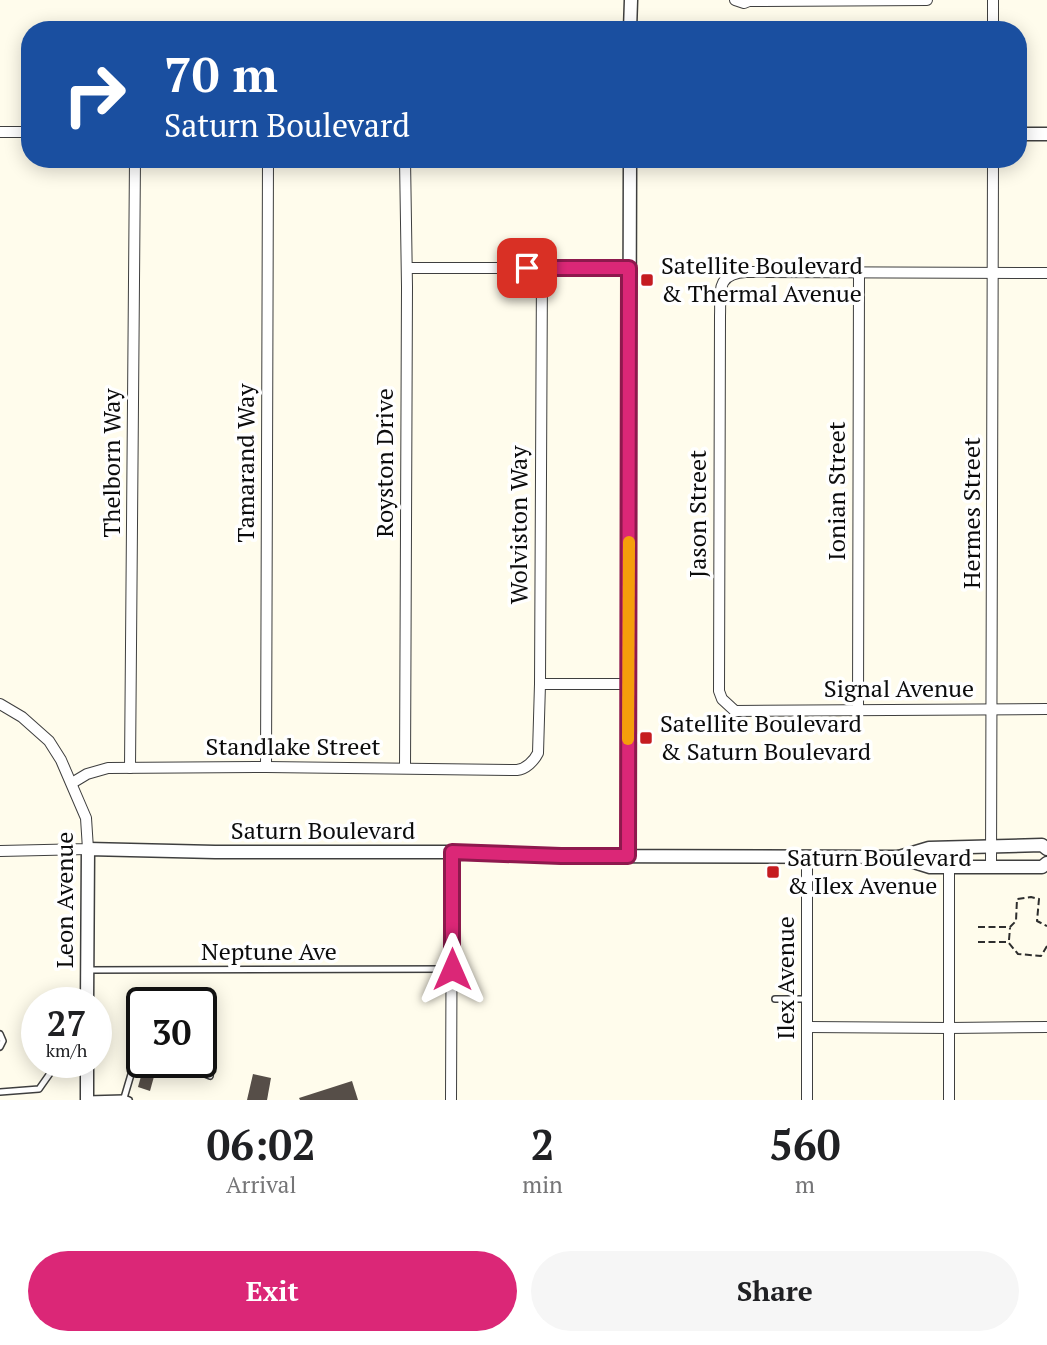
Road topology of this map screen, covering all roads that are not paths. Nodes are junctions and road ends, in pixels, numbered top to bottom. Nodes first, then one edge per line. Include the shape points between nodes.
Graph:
1 (631, 0) edge
2 (735, 0) edge
3 (857, 0) edge
4 (927, 0) edge
5 (993, 0) edge
6 (631, 21) edge
7 (993, 21) edge
8 (0, 132) edge
9 (21, 132) edge
10 (1027, 134) edge
11 (1047, 134) edge
12 (135, 168) edge
13 (268, 168) edge
14 (405, 168) edge
15 (630, 168) edge
16 (993, 168) edge
17 (407, 268) junction
18 (541, 268) junction
19 (629, 268) junction
20 (859, 273) junction
21 (993, 273) junction
22 (1047, 273) edge
23 (540, 684) junction
24 (628, 684) junction
25 (0, 704) edge
26 (992, 709) junction
27 (1047, 709) edge
28 (750, 710) joint
29 (858, 710) junction
30 (266, 767) junction
31 (130, 768) junction
32 (405, 768) junction
33 (517, 770) joint
34 (72, 783) junction
35 (991, 846) junction
36 (88, 849) junction
37 (1047, 849) edge
38 (0, 851) edge
39 (452, 852) junction
40 (628, 856) junction
41 (807, 857) junction
42 (898, 857) junction
43 (1047, 863) edge
44 (950, 867) junction
45 (991, 867) junction
46 (452, 969) junction
47 (86, 970) junction
48 (87, 987) edge
49 (775, 999) dead end
50 (807, 999) junction
51 (808, 1027) junction
52 (1047, 1027) edge
53 (949, 1028) junction
54 (0, 1034) edge
55 (0, 1047) edge
56 (47, 1078) edge
57 (87, 1078) edge
58 (130, 1078) edge
59 (0, 1092) edge
60 (126, 1099) edge
61 (87, 1100) edge
62 (452, 1100) edge
63 (807, 1100) edge
64 (949, 1100) edge

1 - 6 street
2 - 3 street
3 - 4 street
5 - 7 street
8 - 9 street
10 - 11 street
12 - 31 street, Thelborn Way
13 - 30 street, Tamarand Way
14 - 17 street, Royston Drive
15 - 19 street
16 - 21 street, Hermes Street
17 - 18 street
17 - 32 street, Royston Drive
18 - 19 street
18 - 23 street, Wolviston Way
19 - 24 street
20 - 21 street
20 - 28 street, Jason Street via 737,272 721,286 719,691 735,710
20 - 29 street, Ionian Street
21 - 22 street
21 - 26 street, Hermes Street
23 - 24 street
23 - 33 street, Wolviston Way via 538,753
24 - 40 street
25 - 34 street, Leon Avenue via 49,741
26 - 27 street, Signal Avenue
26 - 29 street, Signal Avenue
26 - 35 street, Hermes Street
28 - 29 street, Signal Avenue
30 - 31 street, Standlake Street
30 - 32 street, Standlake Street
31 - 34 street, Standlake Street via 108,768
32 - 33 street, Standlake Street
34 - 36 street, Leon Avenue via 86,818
35 - 37 street, Saturn Boulevard via 1042,845
35 - 42 street, Saturn Boulevard via 929,848
35 - 45 street, Hermes Street
36 - 38 street, Saturn Boulevard
36 - 39 street, Saturn Boulevard
36 - 47 street, Leon Avenue
39 - 40 street, Saturn Boulevard
39 - 46 street
40 - 41 street, Saturn Boulevard
41 - 42 street, Saturn Boulevard
41 - 50 street, Ilex Avenue
42 - 44 street, Saturn Boulevard via 930,867
43 - 45 street, Saturn Boulevard via 1042,867
44 - 45 street, Saturn Boulevard
44 - 53 street
46 - 47 lane, Neptune Ave
46 - 62 street
47 - 48 street, Leon Avenue
49 - 50 lane
50 - 51 street, Ilex Avenue
51 - 53 street
51 - 63 street, Ilex Avenue
52 - 53 street
53 - 64 street
54 - 55 lane
56 - 59 lane via 39,1089
57 - 61 street
58 - 60 lane
60 - 61 lane

